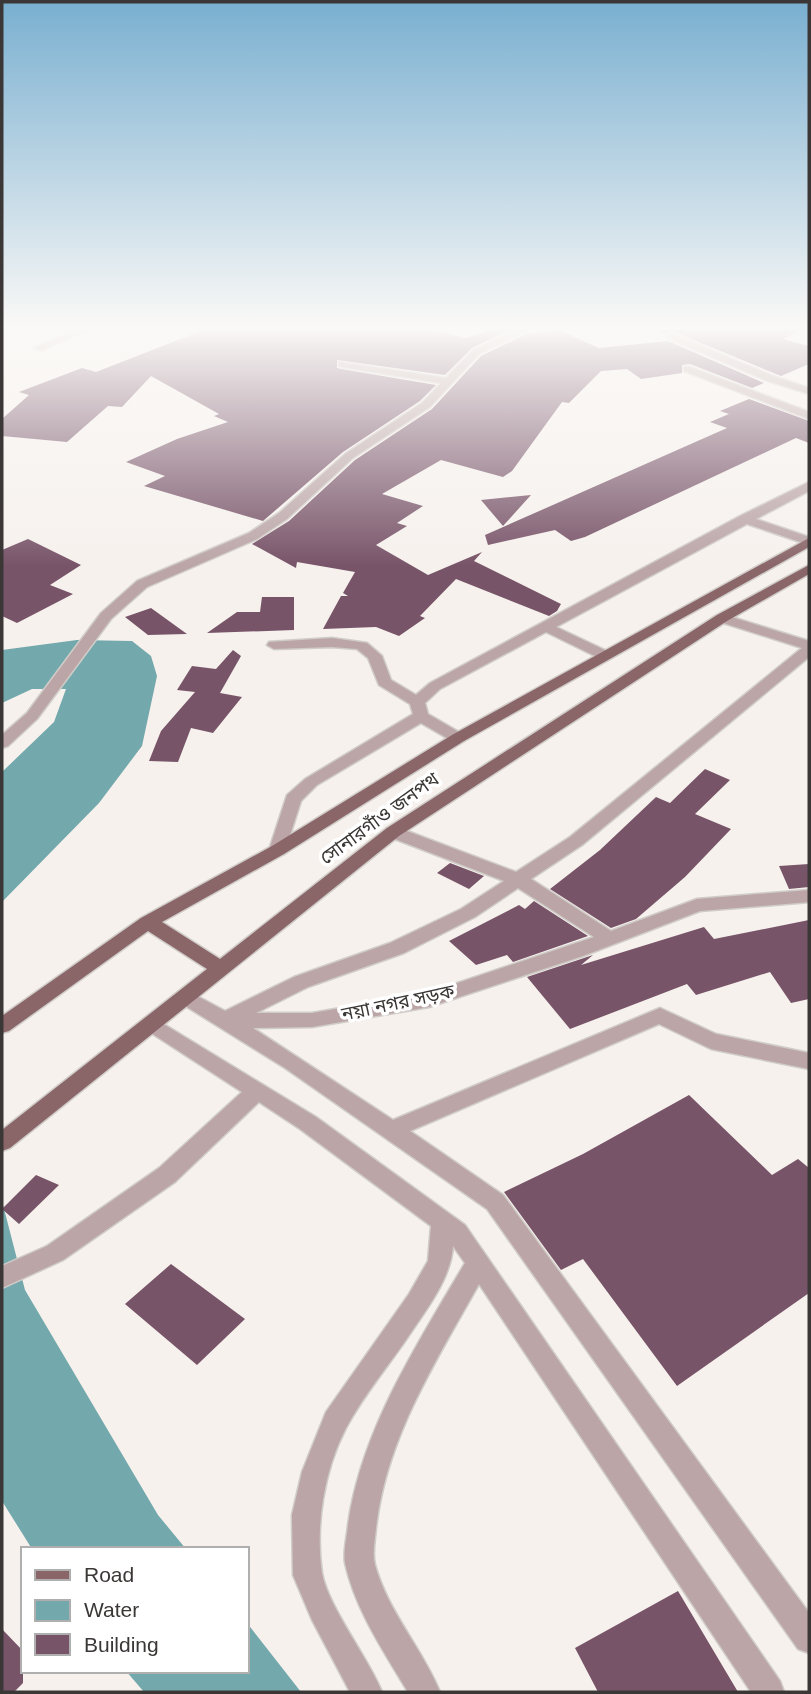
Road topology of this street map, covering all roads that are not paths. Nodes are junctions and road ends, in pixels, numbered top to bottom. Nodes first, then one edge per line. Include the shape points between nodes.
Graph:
1 (422, 408) edge
2 (788, 408) edge
3 (809, 416) edge
4 (809, 486) edge
5 (744, 519) junction
6 (809, 541) edge
7 (809, 569) edge
8 (722, 618) junction
9 (546, 627) junction
10 (274, 645) dead end
11 (809, 648) edge
12 (604, 655) junction
13 (419, 709) junction
14 (458, 738) junction
15 (2, 743) edge
16 (393, 832) junction
17 (278, 850) junction
18 (519, 880) junction
19 (809, 896) edge
20 (148, 922) junction
21 (609, 938) junction
22 (222, 969) junction
23 (186, 997) junction
24 (223, 1021) junction
25 (152, 1024) junction
26 (2, 1026) edge
27 (809, 1061) edge
28 (258, 1090) junction
29 (391, 1130) junction
30 (2, 1142) edge
31 (443, 1222) junction
32 (478, 1264) junction
33 (4, 1277) edge
34 (809, 1638) edge
35 (367, 1692) edge
36 (425, 1692) edge
37 (769, 1692) edge

1 - 15 street via 330,471 253,536 142,584 106,616 32,716
2 - 3 street
4 - 5 street
5 - 6 street
5 - 9 street
6 - 12 main road, সোনারগাঁও জনপথ
7 - 8 main road, সোনারগাঁও জনপথ
8 - 11 street
8 - 16 main road, সোনারগাঁও জনপথ
9 - 12 street
9 - 13 street via 435,686
10 - 13 street via 363,646 380,662 384,682
11 - 18 street via 576,841
12 - 14 main road, সোনারগাঁও জনপথ
13 - 14 street
13 - 17 street via 293,799
14 - 17 main road, সোনারগাঁও জনপথ
16 - 18 street
16 - 22 main road, সোনারগাঁও জনপথ
17 - 20 main road, সোনারগাঁও জনপথ
18 - 21 street
18 - 24 street via 468,913 397,948 302,982
19 - 21 street, নয়া নগর সড়ক via 697,905
20 - 22 main road
20 - 26 main road, সোনারগাঁও জনপথ
21 - 24 street, নয়া নগর সড়ক via 429,1000 312,1020
22 - 23 main road, সোনারগাঁও জনপথ
23 - 24 street
23 - 25 main road, সোনারগাঁও জনপথ
24 - 29 street
25 - 28 street
25 - 30 main road, সোনারগাঁও জনপথ
27 - 29 street via 711,1041 660,1015
28 - 31 street via 309,1122
28 - 33 street via 167,1175 55,1253
29 - 34 street via 495,1202
31 - 32 street via 457,1231
31 - 35 street via 440,1262 418,1302 335,1422 306,1515 308,1575
32 - 36 street via 401,1400 361,1516 360,1561 382,1618
32 - 37 street

